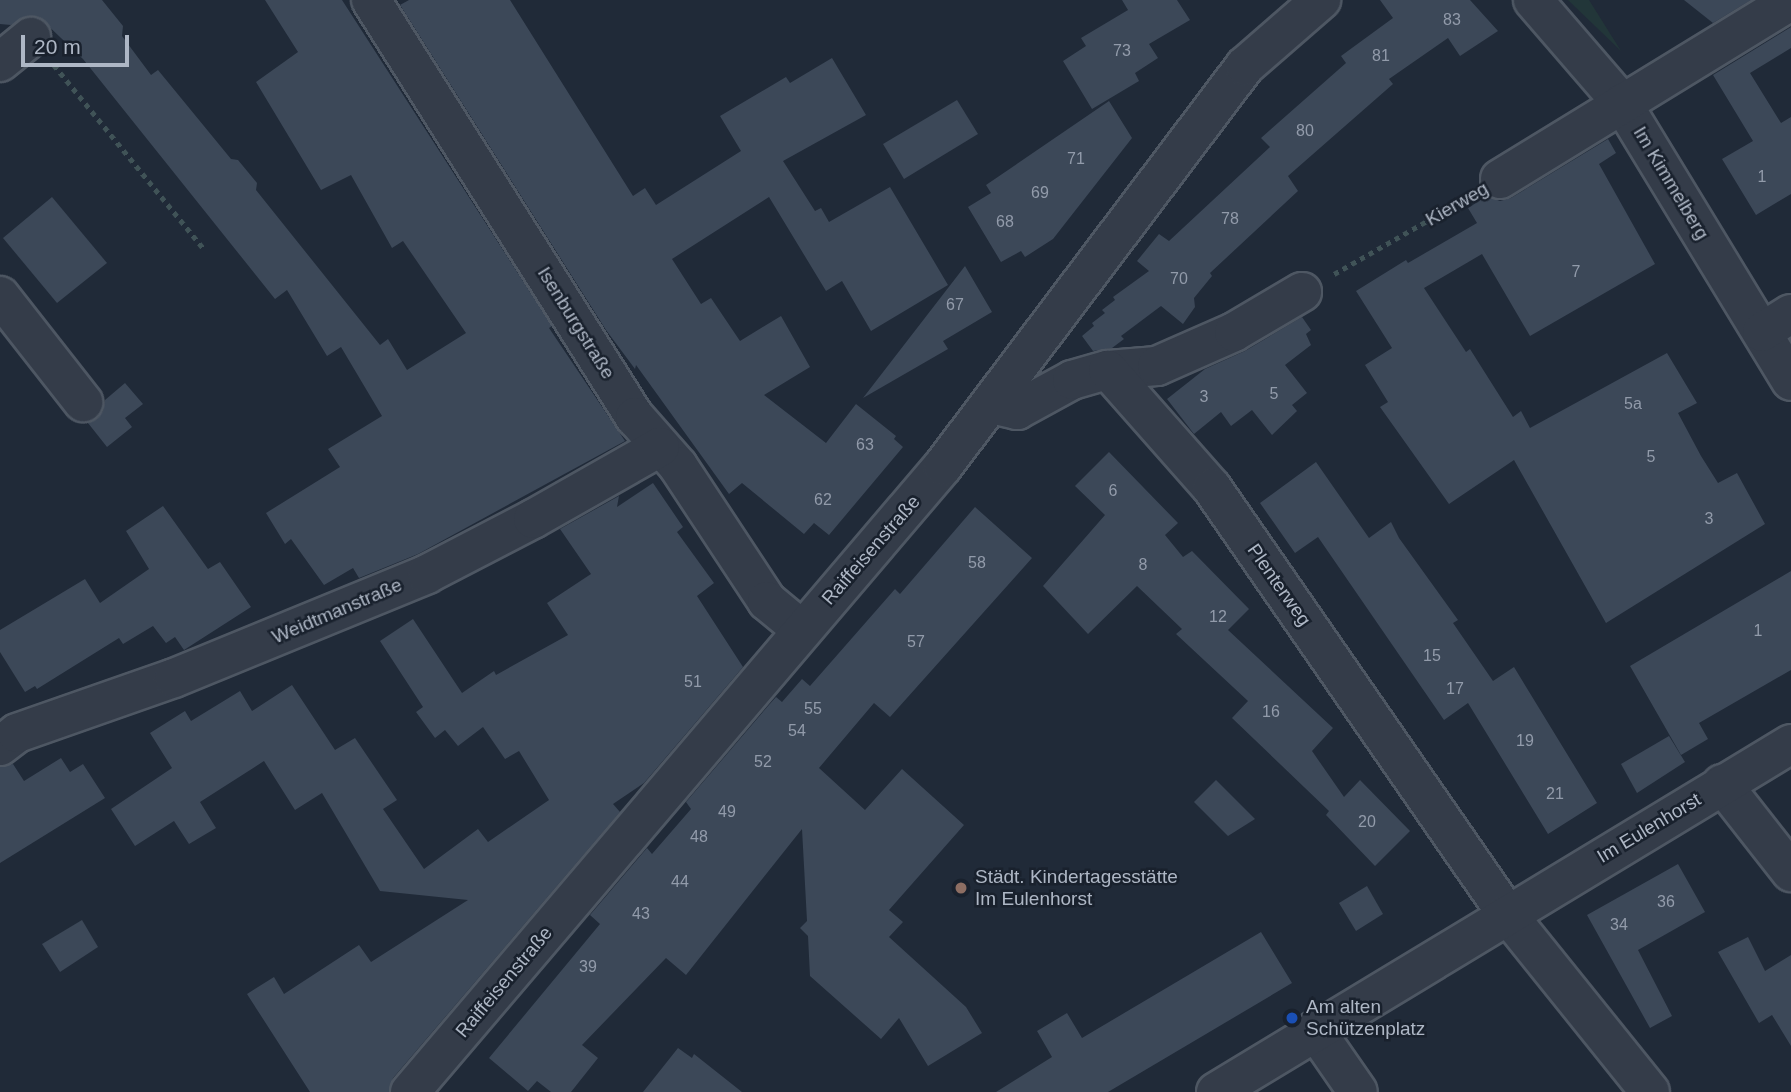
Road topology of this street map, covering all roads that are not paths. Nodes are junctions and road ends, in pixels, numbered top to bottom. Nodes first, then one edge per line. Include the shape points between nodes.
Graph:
1 (370, 0) edge
2 (1321, 0) edge
3 (1533, 0) edge
4 (1791, 1) edge
5 (31, 37) road end
6 (0, 62) edge
7 (1622, 103) junction
8 (1500, 179) road end
9 (1302, 292) road end
10 (0, 296) edge
11 (1777, 323) edge
12 (1108, 370) junction
13 (1791, 380) edge
14 (83, 402) dead end
15 (991, 404) junction
16 (660, 447) junction
17 (802, 630) junction
18 (1791, 744) edge
19 (0, 746) edge
20 (1722, 784) junction
21 (1791, 872) edge
22 (1507, 914) junction
23 (1315, 1030) junction
24 (430, 1085) edge
25 (1216, 1092) edge
26 (1358, 1092) edge
27 (1650, 1092) edge

1 - 16 street, Isenburgstraße via 635,417
2 - 15 street, Raiffeisenstraße via 1245,66
3 - 7 street, Im Kimmelberg
4 - 7 street, Kierweg
5 - 6 street
7 - 8 street, Kierweg
7 - 11 street, Im Kimmelberg
9 - 12 street via 1234,332 1157,366
10 - 14 street
11 - 13 street, Im Kimmelberg
12 - 15 street via 1072,380 1017,410
12 - 22 street, Plenterweg via 1212,488
15 - 17 street, Raiffeisenstraße
16 - 17 street, Isenburgstraße via 678,466 767,601
16 - 19 street, Weidtmanstraße via 426,574 174,678 17,733
17 - 24 street, Raiffeisenstraße
18 - 20 street, Im Eulenhorst
20 - 21 street
20 - 22 street, Im Eulenhorst
22 - 23 street, Im Eulenhorst
22 - 27 street
23 - 25 street, Im Eulenhorst
23 - 26 street

